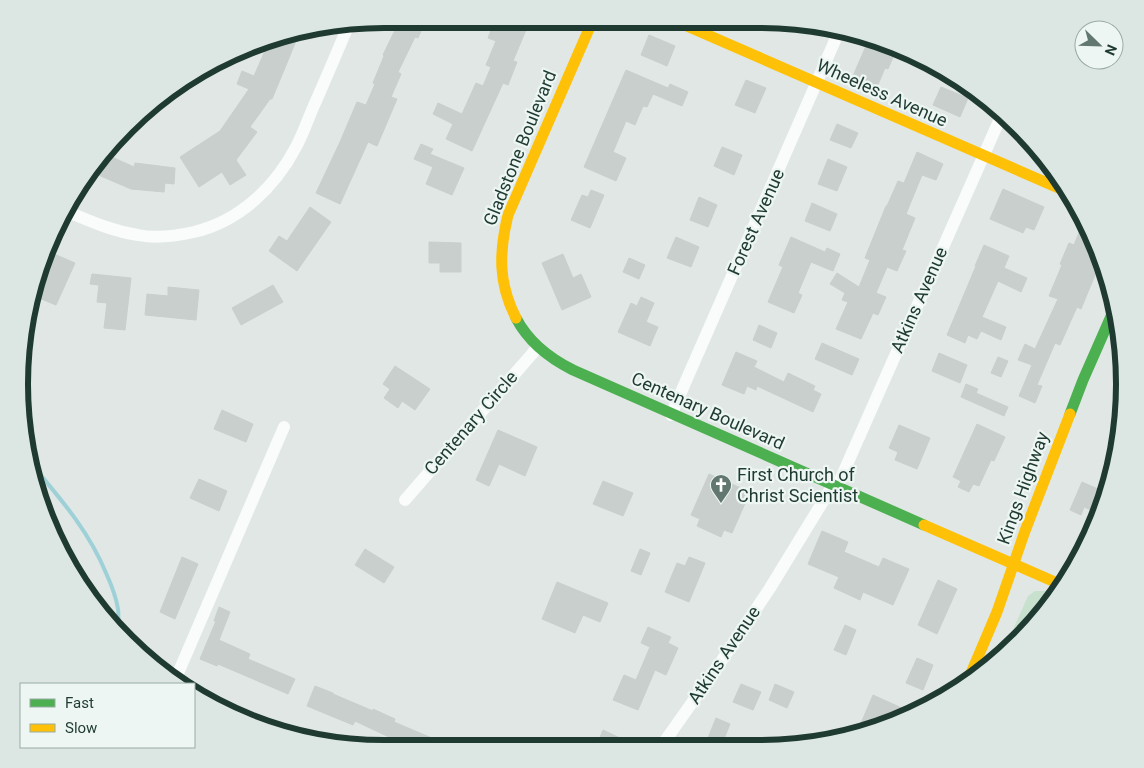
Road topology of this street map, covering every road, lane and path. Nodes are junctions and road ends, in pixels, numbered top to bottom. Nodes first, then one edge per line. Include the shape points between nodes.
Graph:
1 (589, 28) edge
2 (692, 28) edge
3 (347, 30) edge
4 (837, 36) edge
5 (816, 82) junction
6 (999, 120) edge
7 (983, 156) junction
8 (1057, 187) edge
9 (71, 212) edge
10 (1110, 318) edge
11 (517, 320) joint
12 (538, 346) junction
13 (671, 415) junction
14 (284, 427) dead end
15 (835, 486) junction
16 (405, 500) dead end
17 (1014, 564) junction
18 (1056, 582) edge
19 (972, 670) edge
20 (178, 674) edge
21 (666, 740) edge

1 - 11 street, Gladstone Boulevard via 503,229 501,274 506,296
2 - 5 street, Wheeless Avenue
3 - 9 street via 297,146 275,180 238,213 194,232 164,237 140,236 103,226
4 - 5 street, Forest Avenue
5 - 7 street, Wheeless Avenue
5 - 13 street, Forest Avenue
6 - 7 street, Atkins Avenue
7 - 8 street, Wheeless Avenue
7 - 15 street, Atkins Avenue
10 - 17 street, Kings Highway via 1083,380
11 - 12 street, Centenary Boulevard
12 - 13 street, Centenary Boulevard via 564,365
12 - 16 street, Centenary Circle
13 - 15 street, Centenary Boulevard
14 - 20 street
15 - 17 street, Centenary Boulevard
15 - 21 street, Atkins Avenue via 720,663
17 - 18 street, Centenary Boulevard
17 - 19 street, Kings Highway

